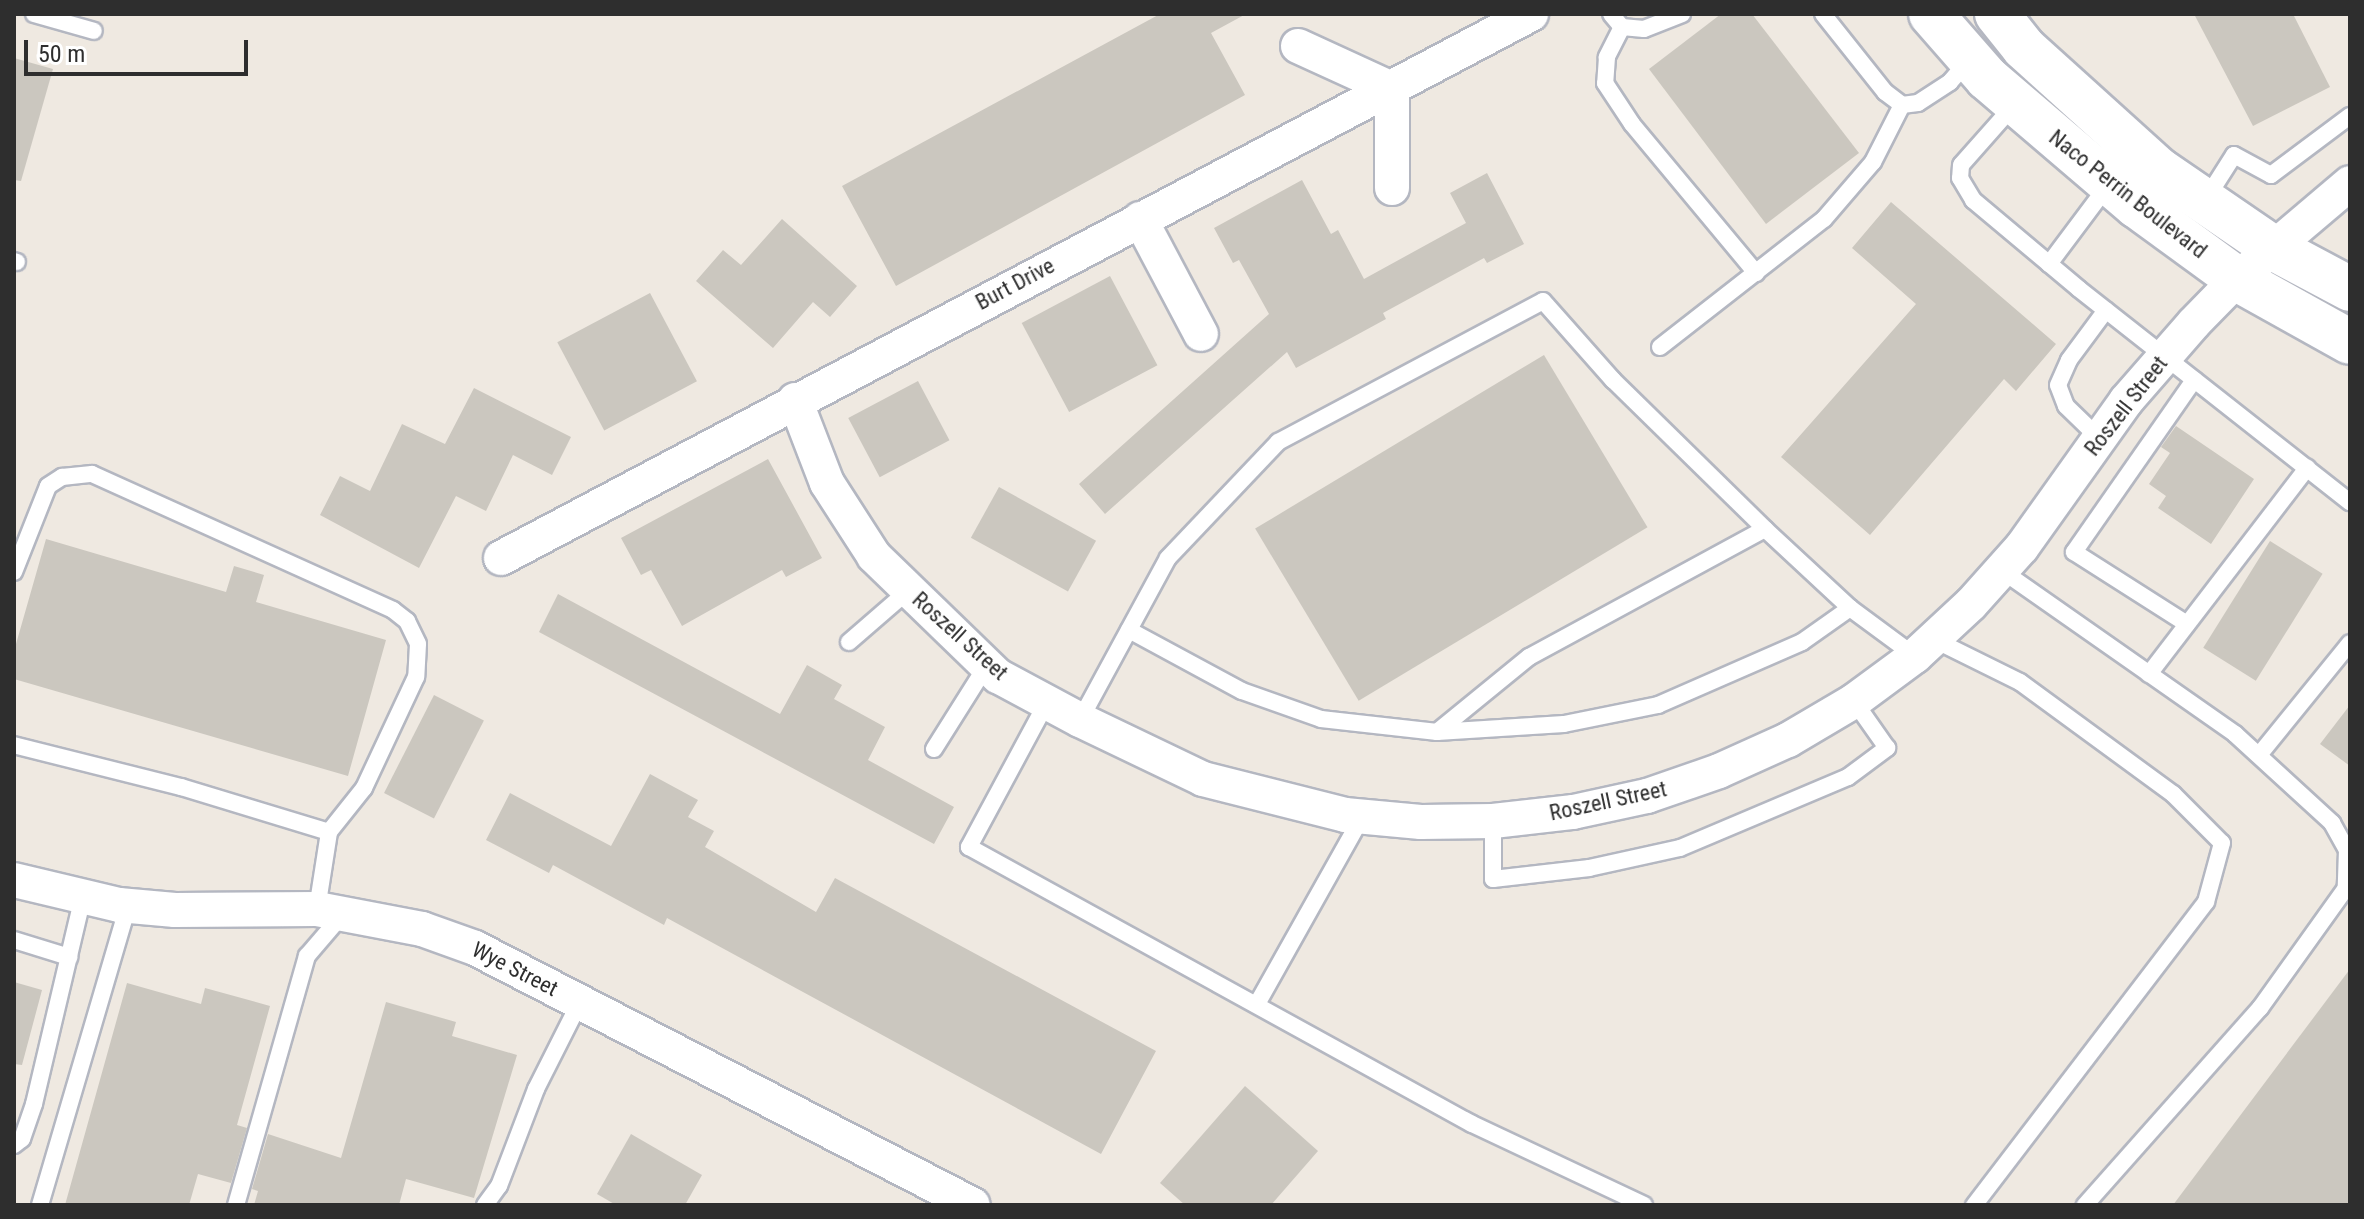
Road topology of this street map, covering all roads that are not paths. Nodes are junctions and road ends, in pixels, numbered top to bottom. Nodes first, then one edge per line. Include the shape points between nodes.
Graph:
1 (34, 14) edge
2 (1531, 14) edge
3 (1682, 14) edge
4 (1823, 14) edge
5 (1931, 14) edge
6 (1997, 14) edge
7 (1616, 20) edge
8 (94, 31) dead end
9 (1298, 46) dead end
10 (1970, 58) junction
11 (1392, 89) junction
12 (2016, 103) junction
13 (1902, 105) junction
14 (2350, 116) edge
15 (2109, 183) junction
16 (2350, 183) edge
17 (1392, 188) dead end
18 (2205, 201) junction
19 (1140, 219) junction
20 (2273, 248) junction
21 (2049, 264) junction
22 (1756, 273) junction
23 (2237, 279) junction
24 (2350, 289) edge
25 (2106, 310) junction
26 (1201, 334) dead end
27 (2350, 342) edge
28 (1660, 347) dead end
29 (2165, 356) junction
30 (2194, 380) junction
31 (795, 400) junction
32 (2099, 438) junction
33 (2307, 468) junction
34 (2350, 502) edge
35 (1765, 529) junction
36 (501, 558) dead end
37 (2001, 570) junction
38 (14, 572) edge
39 (909, 590) junction
40 (1850, 608) junction
41 (2187, 624) junction
42 (1129, 630) junction
43 (849, 642) dead end
44 (2350, 643) edge
45 (1924, 648) junction
46 (987, 665) junction
47 (2149, 674) junction
48 (1854, 701) junction
49 (1047, 702) junction
50 (1080, 720) junction
51 (1437, 732) junction
52 (14, 745) edge
53 (934, 749) dead end
54 (2259, 755) junction
55 (1362, 817) junction
56 (1493, 821) junction
57 (329, 832) junction
58 (14, 880) edge
59 (83, 897) junction
60 (128, 906) junction
61 (331, 911) junction
62 (14, 940) edge
63 (69, 957) junction
64 (580, 1002) junction
65 (1257, 1004) junction
66 (14, 1145) edge
67 (40, 1205) edge
68 (236, 1205) edge
69 (485, 1205) edge
70 (973, 1205) edge
71 (1644, 1205) edge
72 (1974, 1205) edge
73 (2085, 1205) edge

1 - 8 lane
2 - 11 street, Burt Drive
3 - 7 lane via 1644,29
4 - 13 lane via 1885,92
5 - 10 main road, Naco Perrin Boulevard
6 - 18 main road, Naco Perrin Boulevard via 2024,48 2101,118 2159,170
7 - 22 lane via 1605,83 1632,124
9 - 11 street
10 - 12 main road, Naco Perrin Boulevard
10 - 13 lane via 1950,82 1918,103
11 - 17 street
11 - 19 street, Burt Drive
12 - 15 main road, Naco Perrin Boulevard
12 - 21 lane via 1961,165 1960,178 1973,200
13 - 22 lane via 1873,162 1854,185 1824,219
14 - 18 lane via 2271,175 2234,155
15 - 21 lane
15 - 23 main road, Naco Perrin Boulevard
16 - 20 street, Roszell Street
18 - 20 main road, Naco Perrin Boulevard
19 - 26 street
19 - 31 street, Burt Drive
20 - 23 street, Roszell Street
20 - 24 main road, Naco Perrin Boulevard
21 - 25 lane
22 - 28 lane
23 - 27 main road, Naco Perrin Boulevard
23 - 29 street, Roszell Street
25 - 29 lane
25 - 32 lane via 2069,360 2058,385 2066,406
29 - 30 lane
29 - 32 street, Roszell Street
30 - 33 lane
30 - 41 lane via 2074,552
31 - 36 street, Burt Drive
31 - 39 street, Roszell Street via 827,483 874,556
32 - 37 street, Roszell Street
33 - 34 lane
33 - 41 lane
35 - 40 lane
35 - 42 lane via 1613,380 1543,301 1278,442 1168,558
35 - 51 lane via 1529,657
37 - 45 street, Roszell Street
37 - 47 lane
38 - 57 lane via 48,486 62,477 92,474 371,599 407,621 418,644 416,677 364,788
39 - 43 lane
39 - 46 street, Roszell Street
40 - 45 lane
40 - 51 lane via 1802,642 1658,705 1564,724
41 - 47 lane
42 - 50 lane
42 - 51 lane via 1242,691 1321,719
44 - 54 lane
45 - 48 street, Roszell Street
45 - 72 lane via 2020,682 2173,794 2222,843 2206,902
46 - 49 street, Roszell Street
46 - 53 lane
47 - 54 lane
48 - 56 street, Roszell Street via 1788,740 1647,796
48 - 56 lane via 1887,748 1848,777 1680,848 1589,868 1493,879
49 - 50 street, Roszell Street
49 - 65 lane via 969,847
50 - 55 street, Roszell Street via 1203,779
52 - 57 lane
54 - 73 lane via 2332,823 2347,850 2346,888 2260,1008
55 - 56 street, Roszell Street
55 - 65 lane
57 - 61 lane
58 - 59 street, Wye Street
59 - 60 street, Wye Street
59 - 63 lane
60 - 61 street, Wye Street
60 - 67 lane
61 - 64 street, Wye Street via 422,929 475,948
61 - 68 lane via 307,956
62 - 63 lane
63 - 66 lane via 34,1104 22,1139
64 - 69 lane via 536,1089 499,1186
64 - 70 street, Wye Street
65 - 71 lane via 1472,1124

